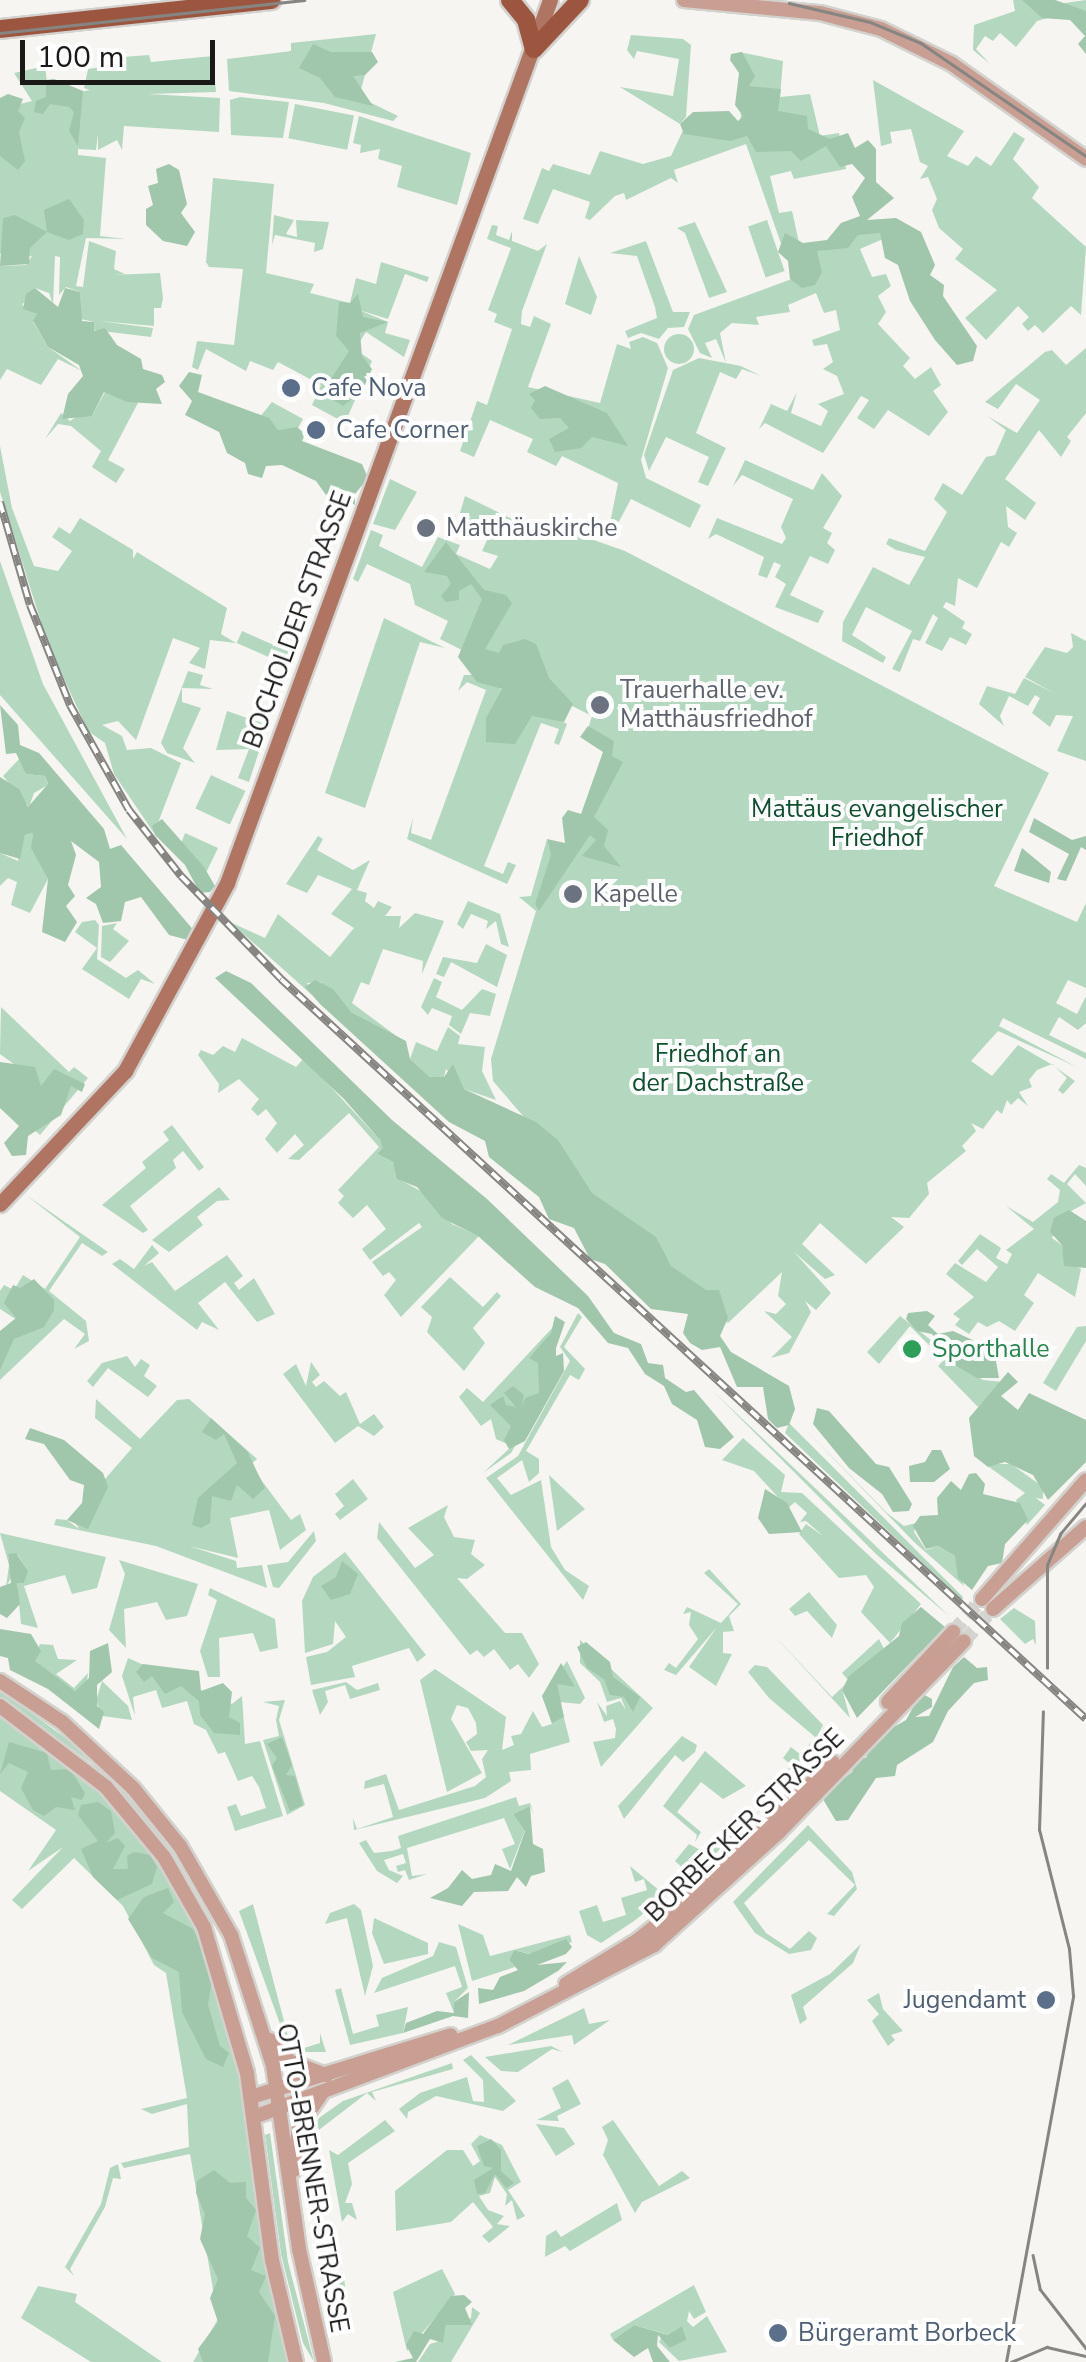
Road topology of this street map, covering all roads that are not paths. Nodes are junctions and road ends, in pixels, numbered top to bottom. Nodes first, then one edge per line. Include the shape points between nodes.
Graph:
1 (271, 0) edge
2 (510, 0) edge
3 (550, 0) edge
4 (580, 0) edge
5 (684, 0) edge
6 (779, 0) edge
7 (820, 13) junction
8 (0, 29) edge
9 (534, 50) junction
10 (1086, 159) edge
11 (0, 1204) edge
12 (1086, 1480) edge
13 (1086, 1527) edge
14 (958, 1636) tunnel mouth
15 (0, 1681) edge
16 (0, 1706) edge
17 (264, 2028) junction
18 (327, 2083) junction
19 (277, 2090) junction
20 (251, 2097) junction
21 (279, 2108) junction
22 (254, 2117) junction
23 (298, 2241) junction
24 (282, 2309) junction
25 (286, 2362) edge
26 (296, 2362) edge
27 (324, 2362) edge

1 - 8 main road
2 - 9 main road via 526,20
3 - 9 main road, BOCHOLDER STRASSE
4 - 9 main road
5 - 7 street
6 - 7 street
7 - 10 street via 876,27 932,52
9 - 11 main road, BOCHOLDER STRASSE via 227,883 125,1071
12 - 13 street via 988,1604
14 - 18 street, BORBECKER STRASSE via 778,1833 654,1945 515,2018
15 - 17 street, OTTO-BRENNER-STRASSE via 92,1748 172,1835 226,1924
16 - 20 street, OTTO-BRENNER-STRASSE via 98,1778 172,1870 220,1968
17 - 18 street via 284,2057
17 - 19 street, OTTO-BRENNER-STRASSE
18 - 19 street, BORBECKER STRASSE
18 - 21 street, BORBECKER STRASSE
18 - 23 street via 296,2136
19 - 20 street, BORBECKER STRASSE
19 - 21 street, OTTO-BRENNER-STRASSE
20 - 22 street, OTTO-BRENNER-STRASSE
21 - 22 street, BORBECKER STRASSE
21 - 23 street, OTTO-BRENNER-STRASSE
22 - 24 street, OTTO-BRENNER-STRASSE
23 - 27 street, OTTO-BRENNER-STRASSE
24 - 25 street
24 - 26 street, OTTO-BRENNER-STRASSE

